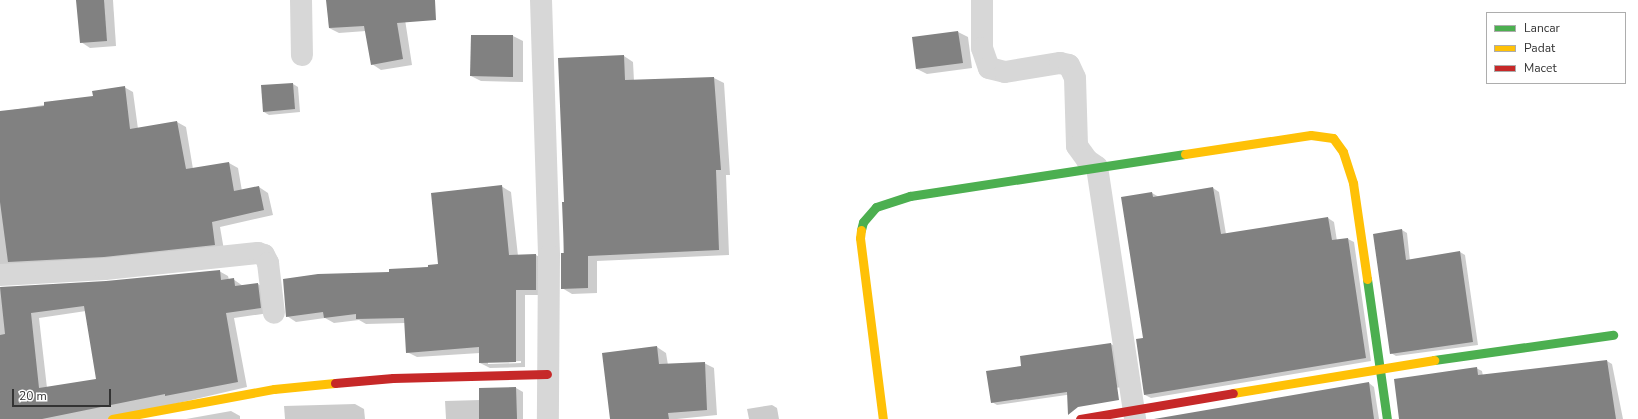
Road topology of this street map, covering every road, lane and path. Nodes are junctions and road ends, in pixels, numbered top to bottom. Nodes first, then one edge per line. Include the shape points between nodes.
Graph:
1 (302, 0) edge
2 (541, 0) edge
3 (982, 0) edge
4 (302, 55) dead end
5 (1097, 167) junction
6 (0, 276) edge
7 (274, 313) dead end
8 (1613, 336) dead end
9 (1379, 368) junction
10 (546, 374) junction
11 (1134, 415) edge
12 (112, 419) edge
13 (548, 419) edge
14 (883, 419) edge
15 (1080, 419) edge
16 (1387, 419) edge

1 - 4 street
2 - 10 street via 549,256
3 - 5 street via 982,48 989,68 1005,72 1060,63 1069,65 1075,78 1077,146 1087,160
5 - 9 street via 1311,135 1333,138 1343,152 1352,183
5 - 11 street
5 - 14 street via 910,196 876,206 863,222 860,238 861,265
6 - 7 street via 105,269 258,253 264,255 268,263
8 - 9 street
9 - 11 street
9 - 16 street
10 - 12 street via 393,378 274,388
10 - 13 street
11 - 15 street

